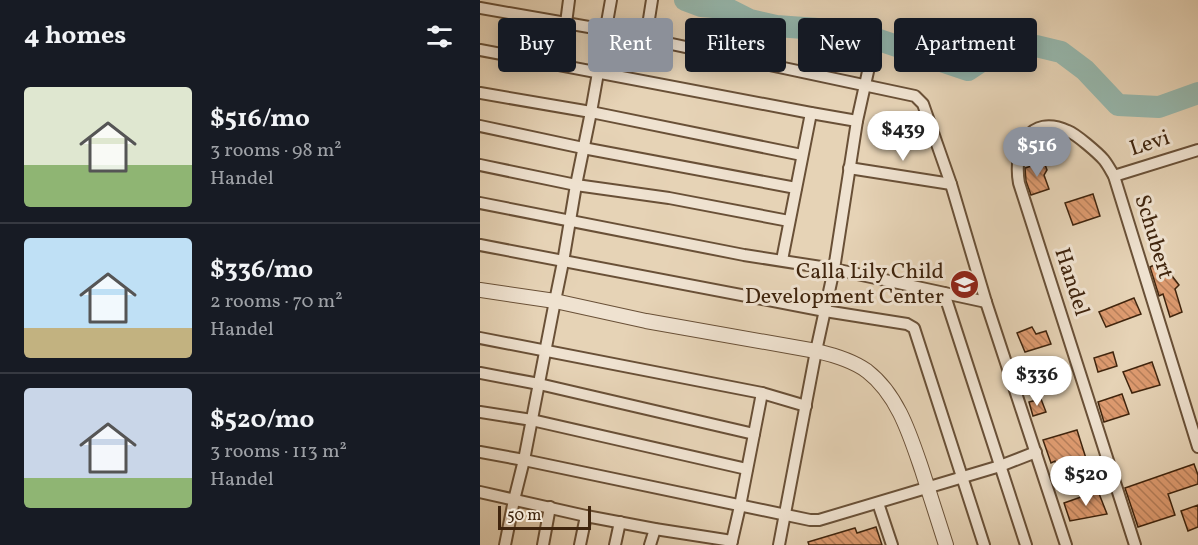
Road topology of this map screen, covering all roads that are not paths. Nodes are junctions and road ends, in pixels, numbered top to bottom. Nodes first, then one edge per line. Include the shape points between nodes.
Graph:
1 (569, 0) edge
2 (611, 0) edge
3 (652, 0) edge
4 (480, 8) edge
5 (537, 18) edge
6 (567, 18) edge
7 (608, 18) edge
8 (649, 18) edge
9 (673, 44) edge
10 (480, 50) edge
11 (868, 72) edge
12 (598, 73) junction
13 (866, 85) junction
14 (480, 93) edge
15 (591, 112) junction
16 (811, 113) junction
17 (857, 121) junction
18 (480, 126) edge
19 (583, 148) junction
20 (1198, 150) edge
21 (802, 155) junction
22 (480, 165) edge
23 (849, 168) junction
24 (1114, 176) junction
25 (951, 184) junction
26 (576, 185) junction
27 (796, 188) junction
28 (480, 203) edge
29 (571, 220) junction
30 (789, 221) junction
31 (480, 245) edge
32 (782, 261) junction
33 (564, 262) junction
34 (834, 269) junction
35 (480, 290) edge
36 (944, 293) junction
37 (555, 301) junction
38 (986, 302) junction
39 (825, 311) junction
40 (480, 338) edge
41 (545, 350) junction
42 (816, 351) junction
43 (480, 373) edge
44 (539, 384) junction
45 (762, 393) junction
46 (806, 406) junction
47 (480, 412) edge
48 (532, 420) junction
49 (754, 434) junction
50 (1198, 447) edge
51 (480, 452) edge
52 (1036, 452) junction
53 (524, 460) junction
54 (1000, 465) junction
55 (747, 469) junction
56 (962, 477) junction
57 (928, 488) junction
58 (480, 492) edge
59 (514, 500) junction
60 (878, 503) junction
61 (740, 506) junction
62 (550, 507) junction
63 (785, 514) junction
64 (586, 516) junction
65 (620, 522) junction
66 (655, 529) junction
67 (731, 543) edge
68 (505, 545) edge
69 (543, 545) edge
70 (580, 545) edge
71 (615, 545) edge
72 (650, 545) edge
73 (779, 545) edge
74 (892, 545) edge
75 (946, 545) edge
76 (984, 545) edge
77 (1026, 545) edge
78 (1066, 545) edge
79 (1135, 545) edge

1 - 6 street
2 - 7 street
3 - 8 street
4 - 5 street
9 - 13 street
10 - 12 street
11 - 13 street
12 - 15 street
12 - 16 street
13 - 17 street
13 - 25 street via 920,99
14 - 15 street
15 - 19 street
15 - 21 street
16 - 17 street
16 - 21 street
17 - 23 street
18 - 19 street
19 - 26 street
19 - 27 street
20 - 24 street, Levi
21 - 27 street
22 - 26 street
23 - 25 street
23 - 34 street
24 - 50 street, Schubert
24 - 79 street, Handel via 1105,161 1071,132 1057,127 1044,126 1033,131 1025,139 1017,161 1021,190
25 - 38 street
26 - 29 street
26 - 30 street
27 - 30 street
28 - 29 street
29 - 32 street
29 - 33 street
30 - 32 street
31 - 33 street
32 - 34 street
33 - 37 street
33 - 39 street
34 - 36 street
34 - 39 street
35 - 37 street
36 - 38 street
36 - 54 street
37 - 41 street
37 - 42 street
38 - 52 street
39 - 42 street
39 - 56 street via 914,328
40 - 41 street
41 - 44 street
41 - 45 street
42 - 46 street
42 - 57 street via 838,356 866,370 888,392 904,421
43 - 44 street
44 - 48 street
44 - 49 street
45 - 46 street
45 - 49 street
46 - 63 street
47 - 48 street
48 - 53 street
48 - 55 street
49 - 55 street
51 - 53 street
52 - 54 street
52 - 78 street
53 - 59 street
53 - 61 street
54 - 56 street
54 - 77 street
55 - 61 street
56 - 57 street
56 - 76 street
57 - 60 street
57 - 75 street
58 - 59 street
59 - 62 street
59 - 68 street
60 - 63 street via 819,520
60 - 74 street
61 - 63 street
61 - 67 street
62 - 64 street
62 - 69 street
63 - 73 street
64 - 65 street
64 - 70 street
65 - 66 street
65 - 71 street
66 - 67 street
66 - 72 street

